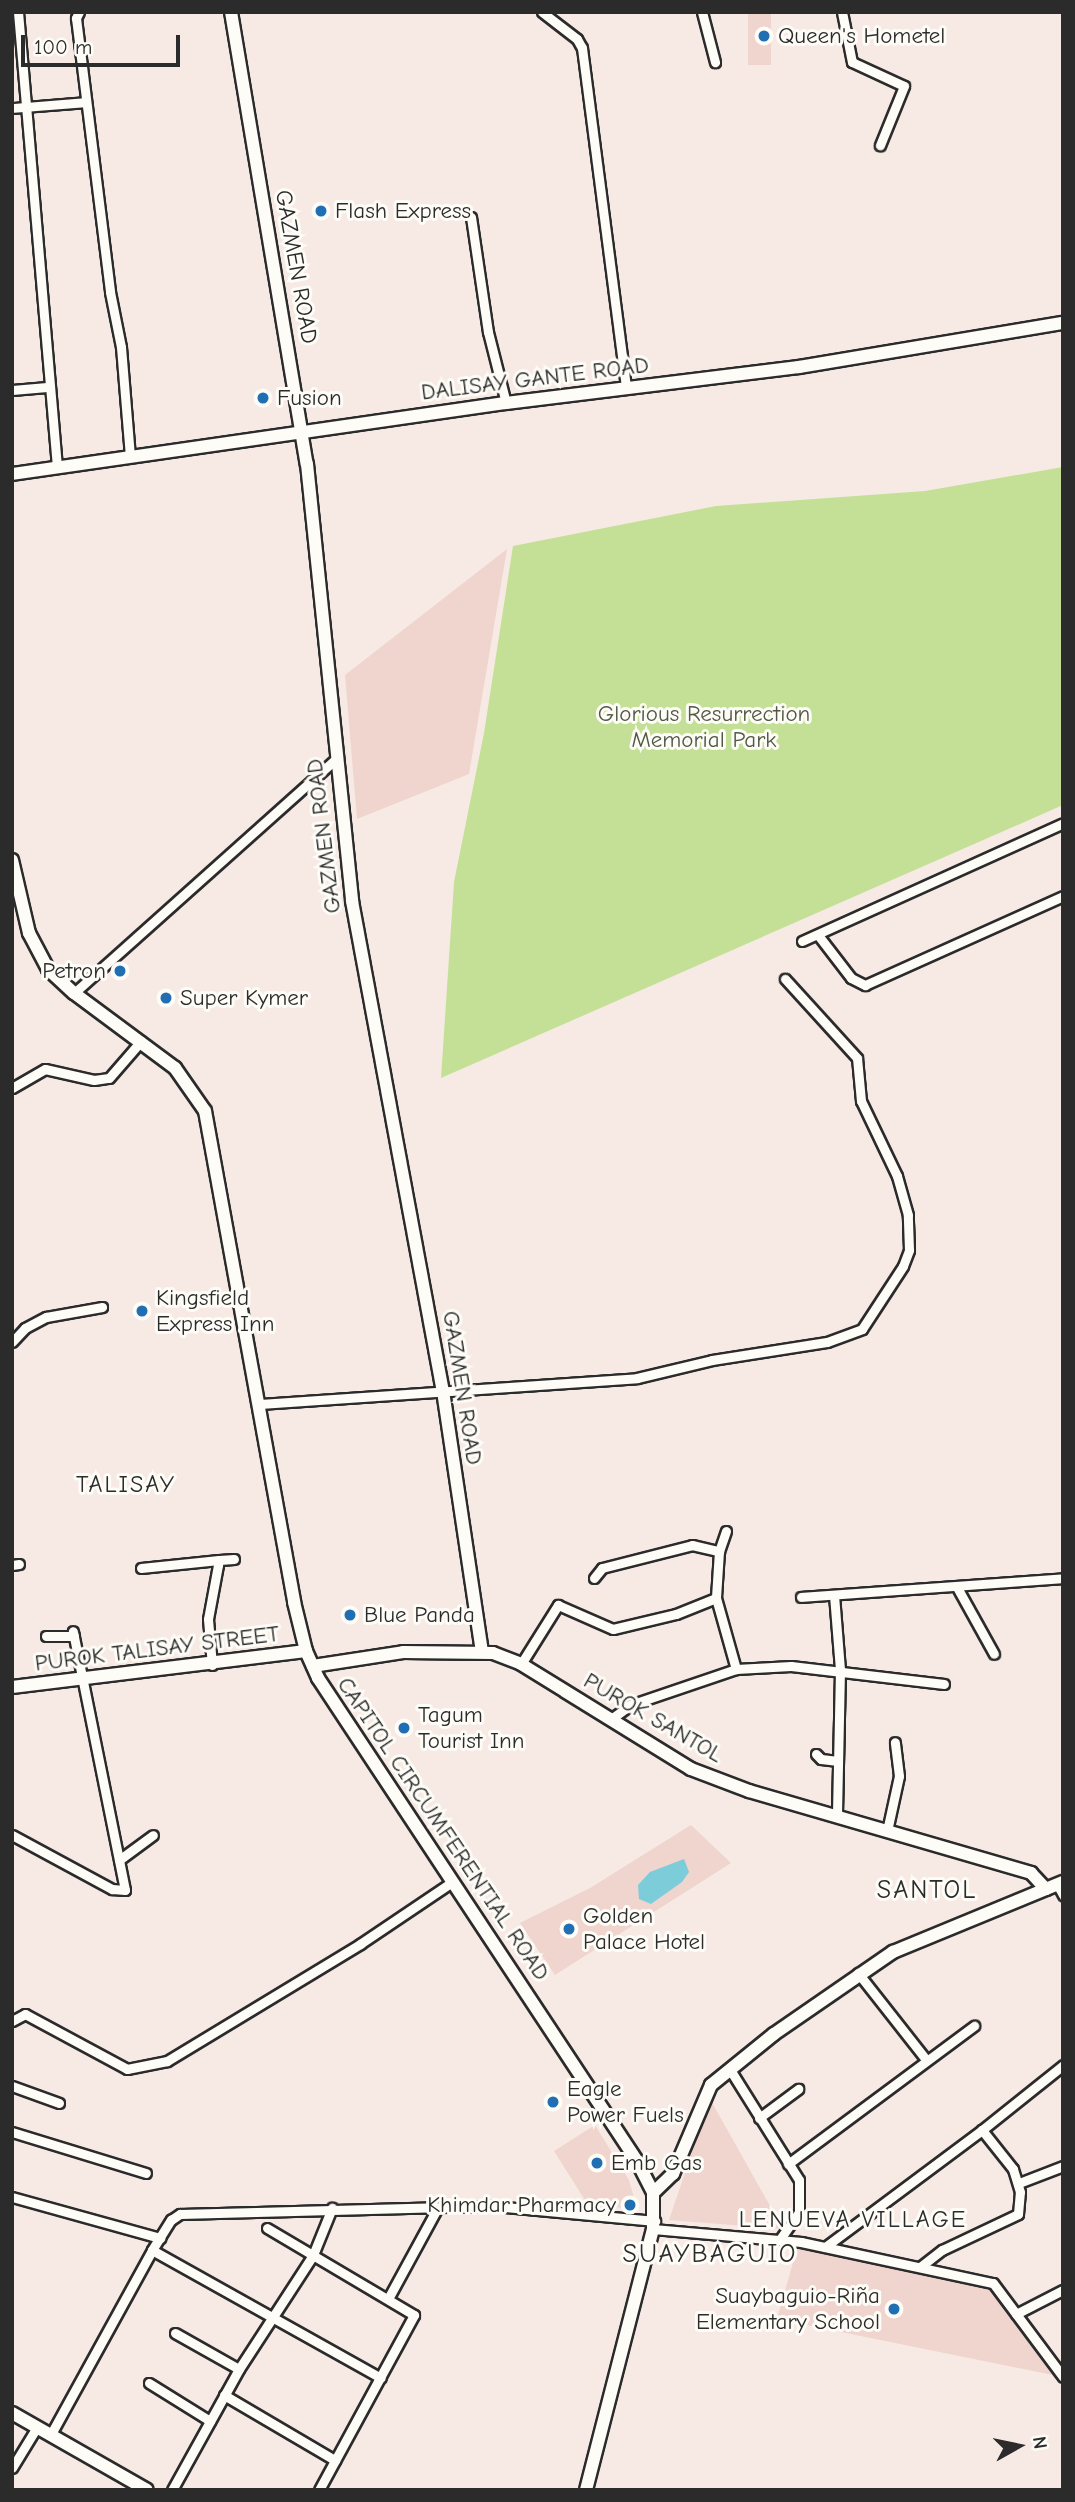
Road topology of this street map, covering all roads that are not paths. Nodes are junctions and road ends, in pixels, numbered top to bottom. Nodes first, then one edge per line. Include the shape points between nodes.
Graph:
1 (18, 12) edge
2 (79, 12) edge
3 (231, 12) edge
4 (542, 12) edge
5 (702, 12) edge
6 (842, 12) edge
7 (715, 62) dead end
8 (86, 102) junction
9 (26, 107) junction
10 (12, 108) edge
11 (880, 145) dead end
12 (471, 217) dead end
13 (1063, 323) edge
14 (50, 387) junction
15 (626, 388) junction
16 (12, 390) edge
17 (506, 403) junction
18 (303, 432) junction
19 (130, 457) junction
20 (57, 467) junction
21 (12, 474) edge
22 (336, 759) junction
23 (1063, 823) edge
24 (12, 860) edge
25 (1063, 896) edge
26 (818, 935) junction
27 (802, 941) dead end
28 (785, 979) dead end
29 (74, 993) junction
30 (141, 1041) junction
31 (12, 1088) edge
32 (102, 1307) dead end
33 (12, 1342) edge
34 (443, 1391) junction
35 (260, 1404) junction
36 (726, 1531) dead end
37 (719, 1551) junction
38 (234, 1559) dead end
39 (219, 1560) junction
40 (141, 1568) dead end
41 (594, 1578) dead end
42 (1063, 1578) edge
43 (958, 1589) junction
44 (834, 1595) junction
45 (801, 1597) dead end
46 (716, 1598) junction
47 (46, 1636) dead end
48 (306, 1651) junction
49 (482, 1651) junction
50 (994, 1654) dead end
51 (521, 1664) junction
52 (212, 1665) junction
53 (313, 1666) junction
54 (736, 1668) junction
55 (840, 1670) junction
56 (80, 1681) junction
57 (944, 1684) dead end
58 (12, 1687) edge
59 (611, 1719) junction
60 (895, 1742) dead end
61 (816, 1754) dead end
62 (838, 1761) junction
63 (837, 1817) junction
64 (887, 1831) junction
65 (12, 1835) edge
66 (153, 1835) dead end
67 (119, 1860) junction
68 (452, 1882) junction
69 (1057, 1888) edge
70 (859, 1973) junction
71 (12, 2021) edge
72 (974, 2025) dead end
73 (925, 2058) junction
74 (1063, 2065) edge
75 (729, 2068) junction
76 (12, 2086) edge
77 (798, 2089) dead end
78 (59, 2103) dead end
79 (759, 2118) junction
80 (982, 2130) junction
81 (12, 2132) edge
82 (788, 2164) junction
83 (1063, 2166) edge
84 (146, 2173) dead end
85 (1019, 2183) junction
86 (653, 2193) junction
87 (12, 2197) edge
88 (332, 2208) junction
89 (438, 2209) junction
90 (654, 2225) junction
91 (267, 2228) dead end
92 (160, 2238) junction
93 (780, 2239) junction
94 (825, 2247) junction
95 (152, 2250) junction
96 (313, 2255) junction
97 (920, 2267) junction
98 (1063, 2290) edge
99 (389, 2297) junction
100 (1016, 2314) junction
101 (275, 2315) junction
102 (175, 2333) dead end
103 (239, 2369) junction
104 (1063, 2377) edge
105 (381, 2378) junction
106 (149, 2383) dead end
107 (224, 2395) junction
108 (12, 2413) edge
109 (210, 2421) junction
110 (37, 2427) junction
111 (51, 2434) junction
112 (335, 2460) junction
113 (12, 2468) edge
114 (144, 2489) edge
115 (172, 2490) edge
116 (319, 2490) edge
117 (586, 2490) edge

1 - 9 street
2 - 8 street
3 - 18 main road, GAZMEN ROAD
4 - 15 street via 578,38 582,48
5 - 7 street
6 - 11 street via 852,62 904,86
8 - 9 street
8 - 19 street via 121,346
9 - 10 street
9 - 14 street
12 - 17 street via 488,332
13 - 15 main road, DALISAY GANTE ROAD via 811,365
14 - 16 street
14 - 20 street
15 - 17 main road, DALISAY GANTE ROAD
17 - 18 main road, DALISAY GANTE ROAD
18 - 19 main road, DALISAY GANTE ROAD
18 - 22 main road, GAZMEN ROAD
19 - 20 main road, DALISAY GANTE ROAD
20 - 21 main road, DALISAY GANTE ROAD
22 - 29 street
22 - 34 main road, GAZMEN ROAD via 356,927
23 - 26 street
24 - 29 main road, CAPITOL CIRCUMFERENTIAL ROAD via 33,943 48,969
25 - 26 street via 865,985 851,978
26 - 27 street
28 - 34 street via 857,1058 861,1101 897,1176 905,1204 909,1251 893,1284 862,1328 827,1342 712,1360 637,1378
29 - 30 main road, CAPITOL CIRCUMFERENTIAL ROAD
30 - 31 street via 109,1078 94,1080 45,1069
30 - 35 main road, CAPITOL CIRCUMFERENTIAL ROAD via 181,1074 208,1119
32 - 33 street via 46,1317 25,1328
34 - 35 street
34 - 49 main road, GAZMEN ROAD
35 - 48 main road, CAPITOL CIRCUMFERENTIAL ROAD
36 - 37 street
37 - 41 street via 691,1545 602,1568
37 - 46 street
38 - 39 street
39 - 40 street
39 - 52 street via 208,1619
42 - 43 street
43 - 44 street
43 - 50 street
44 - 45 street
44 - 55 street
46 - 51 street via 676,1614 614,1629 558,1605
46 - 54 street
47 - 56 street via 74,1633
48 - 52 main road, PUROK TALISAY STREET
48 - 53 main road, CAPITOL CIRCUMFERENTIAL ROAD
49 - 51 main road, PUROK SANTOL
49 - 53 main road, PUROK SANTOL via 403,1652
51 - 59 main road, PUROK SANTOL
52 - 56 main road, PUROK TALISAY STREET
53 - 68 main road, CAPITOL CIRCUMFERENTIAL ROAD
54 - 55 street via 783,1665
54 - 59 street via 630,1705
55 - 57 street
55 - 62 street
56 - 58 main road, PUROK TALISAY STREET
56 - 67 street
59 - 63 main road, PUROK SANTOL via 691,1769
60 - 64 street via 899,1776
61 - 62 street
62 - 63 street
63 - 64 main road, PUROK SANTOL
64 - 69 main road, PUROK SANTOL via 1031,1873
65 - 67 street via 122,1891 126,1886
66 - 67 street
68 - 71 street via 360,1944 167,2061 127,2069 25,2014
68 - 86 main road, CAPITOL CIRCUMFERENTIAL ROAD via 632,2152
69 - 70 main road via 909,1944
70 - 73 street
70 - 75 main road
72 - 73 street
73 - 82 street
74 - 80 street
75 - 79 street
75 - 86 main road via 705,2094 673,2174
76 - 78 street
77 - 79 street
79 - 82 street
80 - 85 street
80 - 94 street
81 - 84 street
82 - 93 street via 799,2180 801,2205
83 - 85 street
85 - 97 street via 1020,2209 1014,2218 942,2250
86 - 90 main road, CAPITOL CIRCUMFERENTIAL ROAD
87 - 92 street
88 - 89 street
88 - 92 street via 180,2214
88 - 96 street
89 - 90 street via 517,2206
89 - 99 street
90 - 93 street
90 - 117 main road, CAPITOL CIRCUMFERENTIAL ROAD
91 - 96 street
92 - 95 street
93 - 94 street
94 - 97 street
95 - 101 street
95 - 111 street
96 - 99 street
96 - 101 street
97 - 100 street via 993,2283
98 - 100 street
99 - 105 street via 412,2312 414,2319
100 - 104 street
101 - 103 street
101 - 105 street
102 - 103 street
103 - 107 street
105 - 112 street
106 - 109 street
107 - 109 street
107 - 112 street
108 - 110 main road
109 - 115 street
110 - 111 main road
110 - 113 street
111 - 114 main road
112 - 116 street

